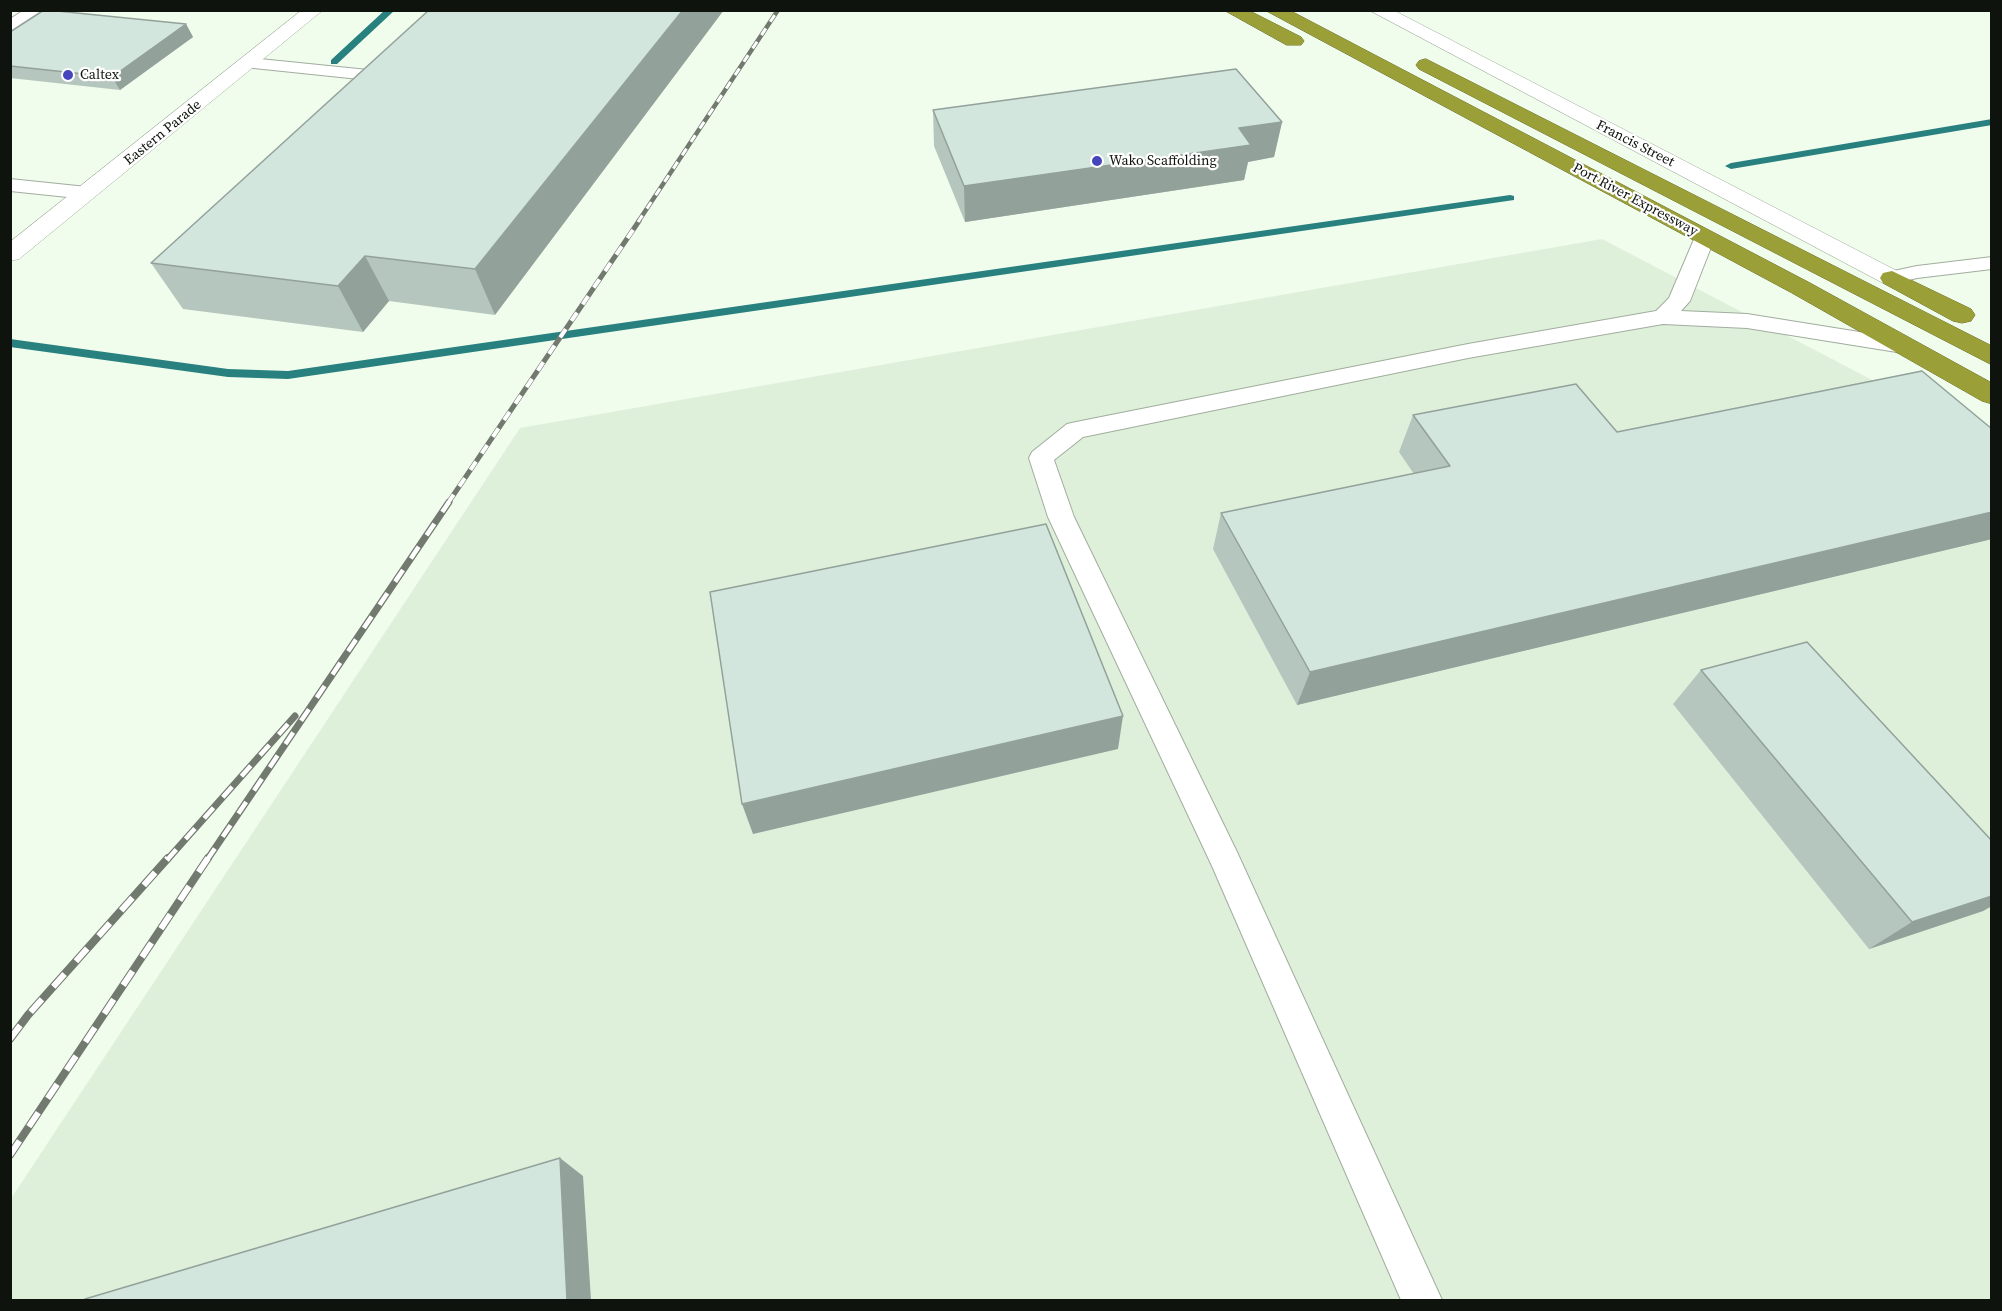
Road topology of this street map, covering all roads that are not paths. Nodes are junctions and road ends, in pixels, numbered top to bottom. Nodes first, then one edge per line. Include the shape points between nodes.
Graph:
1 (36, 10) edge
2 (314, 10) edge
3 (1233, 10) edge
4 (1275, 10) edge
5 (1321, 10) edge
6 (1378, 10) edge
7 (1342, 21) dead end
8 (10, 27) edge
9 (1405, 54) dead end
10 (250, 63) junction
11 (388, 77) edge
12 (10, 185) edge
13 (87, 193) junction
14 (1705, 237) junction
15 (10, 254) edge
16 (1992, 263) edge
17 (1892, 278) junction
18 (1663, 317) junction
19 (1992, 331) edge
20 (1903, 346) junction
21 (1992, 357) edge
22 (1992, 395) edge
23 (1422, 1300) edge

1 - 8 lane
2 - 10 main road, Eastern Parade
3 - 14 highway via 1631,207
4 - 14 highway, Port River Expressway
5 - 7 highway
6 - 17 main road, Francis Street
9 - 21 highway, Port River Expressway
10 - 11 lane
10 - 13 main road, Eastern Parade
12 - 13 lane
13 - 15 main road, Eastern Parade
14 - 18 lane via 1679,301
14 - 20 highway, Port River Expressway
16 - 17 lane
17 - 19 highway
18 - 20 lane via 1747,321
18 - 23 lane via 1468,351 1076,430 1041,458 1061,517 1226,862
20 - 22 highway, Port River Expressway

